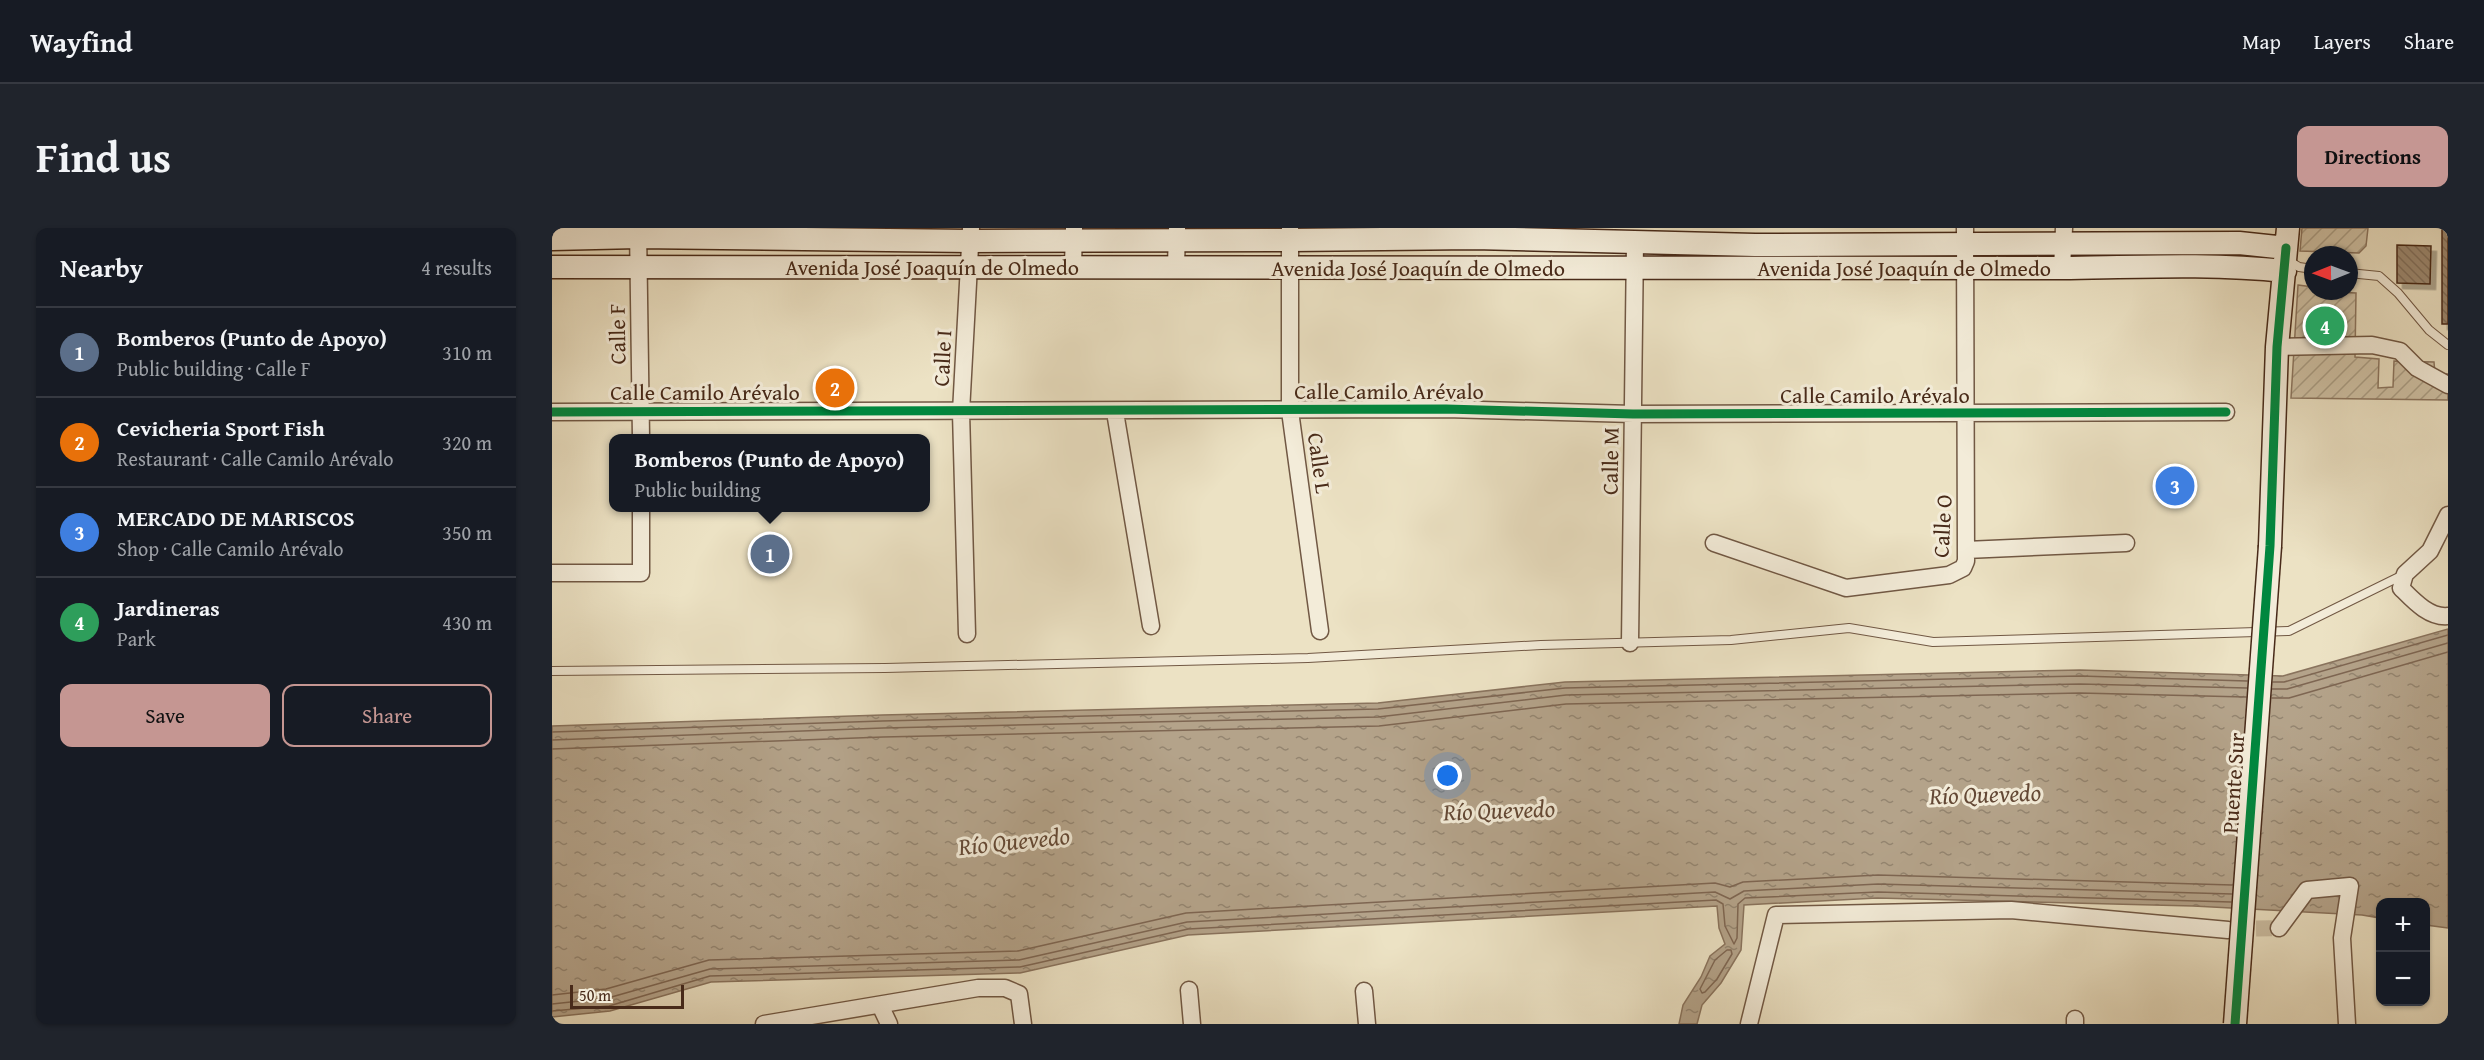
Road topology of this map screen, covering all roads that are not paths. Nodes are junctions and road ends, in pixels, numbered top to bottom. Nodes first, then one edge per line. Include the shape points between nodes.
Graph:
1 (1725, 228) edge
2 (1470, 231) edge
3 (638, 233) edge
4 (749, 233) edge
5 (1074, 233) edge
6 (848, 234) edge
7 (971, 234) edge
8 (1177, 234) edge
9 (1291, 234) edge
10 (1840, 236) edge
11 (2064, 236) edge
12 (552, 239) edge
13 (1635, 243) junction
14 (1755, 245) junction
15 (2168, 246) edge
16 (1966, 247) edge
17 (2286, 251) edge
18 (552, 267) edge
19 (969, 267) junction
20 (1073, 267) junction
21 (1176, 267) junction
22 (1786, 267) junction
23 (639, 268) junction
24 (1290, 268) junction
25 (1635, 268) junction
26 (2062, 268) junction
27 (2304, 268) edge
28 (2358, 274) edge
29 (2448, 345) edge
30 (2277, 347) junction
31 (2448, 385) edge
32 (1290, 411) junction
33 (552, 412) edge
34 (641, 412) junction
35 (961, 412) junction
36 (1115, 412) junction
37 (2226, 412) dead end
38 (1633, 414) junction
39 (1967, 414) junction
40 (641, 434) edge
41 (641, 512) edge
42 (2448, 515) edge
43 (1714, 543) dead end
44 (2126, 543) dead end
45 (1966, 550) junction
46 (552, 573) edge
47 (2405, 574) junction
48 (2448, 616) edge
49 (1151, 626) dead end
50 (1320, 631) dead end
51 (967, 634) dead end
52 (1630, 643) junction
53 (552, 671) edge
54 (2279, 927) dead end
55 (2228, 930) tunnel mouth
56 (1189, 990) dead end
57 (1364, 991) dead end
58 (880, 1005) junction
59 (764, 1024) edge
60 (889, 1024) edge
61 (1023, 1024) edge
62 (1192, 1024) edge
63 (1367, 1024) edge
64 (1749, 1024) edge
65 (2235, 1024) edge
66 (2347, 1024) edge

1 - 14 main road
2 - 9 main road, Avenida José Joaquín de Olmedo
2 - 13 main road, Avenida José Joaquín de Olmedo
3 - 4 main road, Avenida José Joaquín de Olmedo
3 - 12 main road, Avenida José Joaquín de Olmedo
3 - 23 street, Calle F
4 - 6 main road, Avenida José Joaquín de Olmedo
5 - 7 main road, Avenida José Joaquín de Olmedo
5 - 8 main road, Avenida José Joaquín de Olmedo
5 - 20 street
6 - 7 main road, Avenida José Joaquín de Olmedo
7 - 19 street, Calle I
8 - 9 main road, Avenida José Joaquín de Olmedo
8 - 21 street
9 - 24 street, Calle L
10 - 14 main road, Avenida José Joaquín de Olmedo
10 - 16 main road, Avenida José Joaquín de Olmedo
11 - 15 main road, Avenida José Joaquín de Olmedo
11 - 16 main road, Avenida José Joaquín de Olmedo
11 - 26 street
13 - 14 main road, Avenida José Joaquín de Olmedo
13 - 25 street, Calle M
14 - 22 main road
15 - 17 main road, Avenida José Joaquín de Olmedo via 2239,243
15 - 26 main road, Avenida José Joaquín de Olmedo
16 - 22 main road, Avenida José Joaquín de Olmedo
16 - 26 main road, Avenida José Joaquín de Olmedo
16 - 39 street, Calle O
17 - 27 lane
17 - 30 main road
18 - 23 main road, Avenida José Joaquín de Olmedo
19 - 20 main road, Avenida José Joaquín de Olmedo
19 - 23 main road, Avenida José Joaquín de Olmedo
19 - 35 street, Calle I
20 - 21 main road, Avenida José Joaquín de Olmedo
21 - 24 main road, Avenida José Joaquín de Olmedo
22 - 25 main road, Avenida José Joaquín de Olmedo
23 - 34 street, Calle F
24 - 25 main road, Avenida José Joaquín de Olmedo
24 - 32 street, Calle L
25 - 38 street, Calle M
28 - 29 lane via 2379,276
30 - 31 street via 2372,345 2400,351 2417,368
30 - 65 main road, Puente Sur, bridge via 2270,546
32 - 36 street, Calle Camilo Arévalo
32 - 38 street, Calle Camilo Arévalo via 1446,409
32 - 50 street, Calle L
33 - 34 street, Calle Camilo Arévalo
34 - 35 street, Calle Camilo Arévalo
34 - 40 street, Calle F
35 - 36 street, Calle Camilo Arévalo
35 - 51 street, Calle I
36 - 49 street
37 - 39 street, Calle Camilo Arévalo
38 - 39 street, Calle Camilo Arévalo
38 - 52 street, Calle M
39 - 45 street, Calle O
41 - 46 street via 641,573
42 - 47 street via 2430,551
43 - 45 street, Calle O via 1846,588 1949,575 1963,568
44 - 45 street
47 - 48 street via 2401,588 2420,607
47 - 52 lane via 2289,631 1933,642 1849,628 1731,640
52 - 53 lane via 1308,658
54 - 66 street via 2307,890 2350,886 2342,938
55 - 64 street via 2011,910 1776,915
56 - 62 street
57 - 63 street
58 - 59 street
58 - 60 street
58 - 61 street via 978,988 1005,988 1019,994

